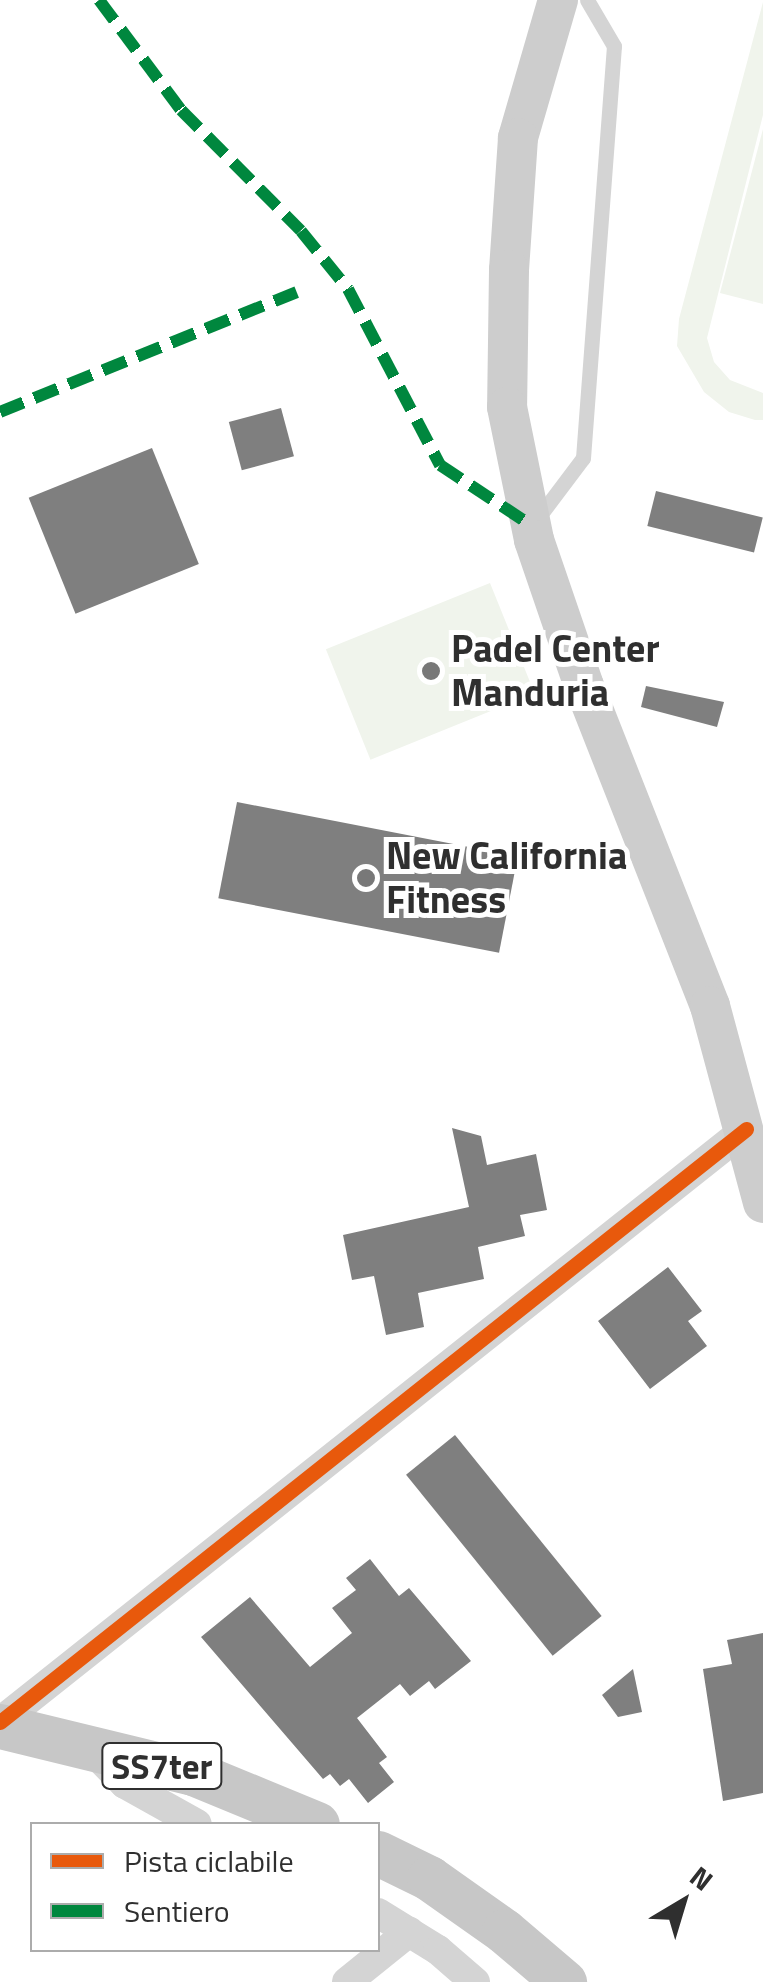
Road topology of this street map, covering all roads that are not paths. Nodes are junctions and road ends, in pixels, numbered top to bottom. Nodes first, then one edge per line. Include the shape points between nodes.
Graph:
1 (558, 0) edge
2 (586, 0) edge
3 (532, 526) junction
4 (746, 1129) junction
5 (763, 1203) edge
6 (0, 1724) edge
7 (90, 1748) junction
8 (193, 1822) edge
9 (313, 1822) edge
10 (380, 1855) edge
11 (380, 1914) edge
12 (409, 1932) junction
13 (348, 1982) edge
14 (475, 1982) edge
15 (564, 1982) edge

1 - 3 main road via 518,138 509,270 508,407
2 - 3 lane via 614,46 583,458
3 - 4 main road via 584,686 710,1006
4 - 5 main road
4 - 6 street
6 - 7 main road, SS7ter
7 - 8 street via 125,1784
7 - 9 main road, SS7ter via 193,1774
10 - 15 main road via 429,1878
11 - 12 street
12 - 13 street
12 - 14 street

